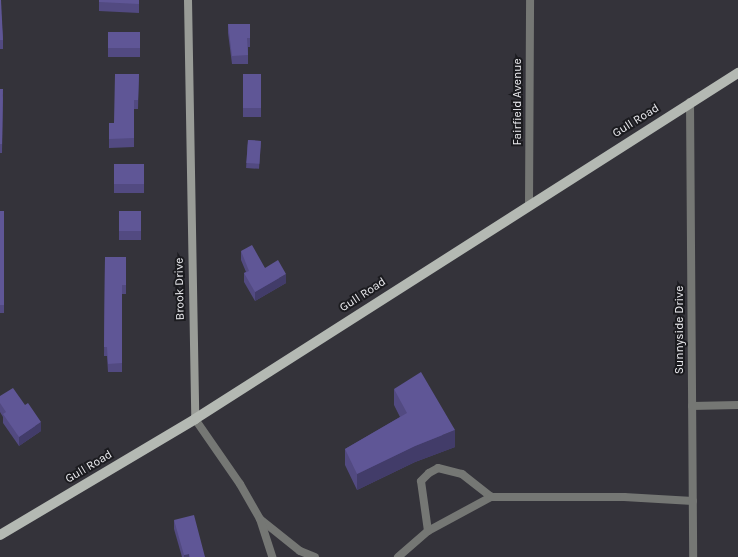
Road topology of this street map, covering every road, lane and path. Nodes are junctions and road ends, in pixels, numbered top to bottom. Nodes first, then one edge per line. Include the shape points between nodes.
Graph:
1 (188, 0) edge
2 (530, 0) edge
3 (738, 73) edge
4 (690, 102) junction
5 (529, 205) junction
6 (738, 405) edge
7 (692, 406) junction
8 (195, 419) junction
9 (492, 497) junction
10 (693, 501) junction
11 (260, 519) junction
12 (428, 531) junction
13 (0, 534) edge
14 (272, 557) edge
15 (315, 557) edge
16 (398, 557) edge
17 (693, 557) edge

1 - 8 street, Brook Drive
2 - 5 street, Fairfield Avenue
3 - 4 main road, Gull Road
4 - 5 main road, Gull Road
4 - 7 street, Sunnyside Drive
5 - 8 main road, Gull Road
6 - 7 street
7 - 10 street, Sunnyside Drive
8 - 11 street via 240,484
8 - 13 main road, Gull Road
9 - 10 street via 624,497
9 - 12 street
9 - 12 street via 462,474 438,468 421,481
10 - 17 street, Sunnyside Drive
11 - 14 street
11 - 15 street via 300,550
12 - 16 street

